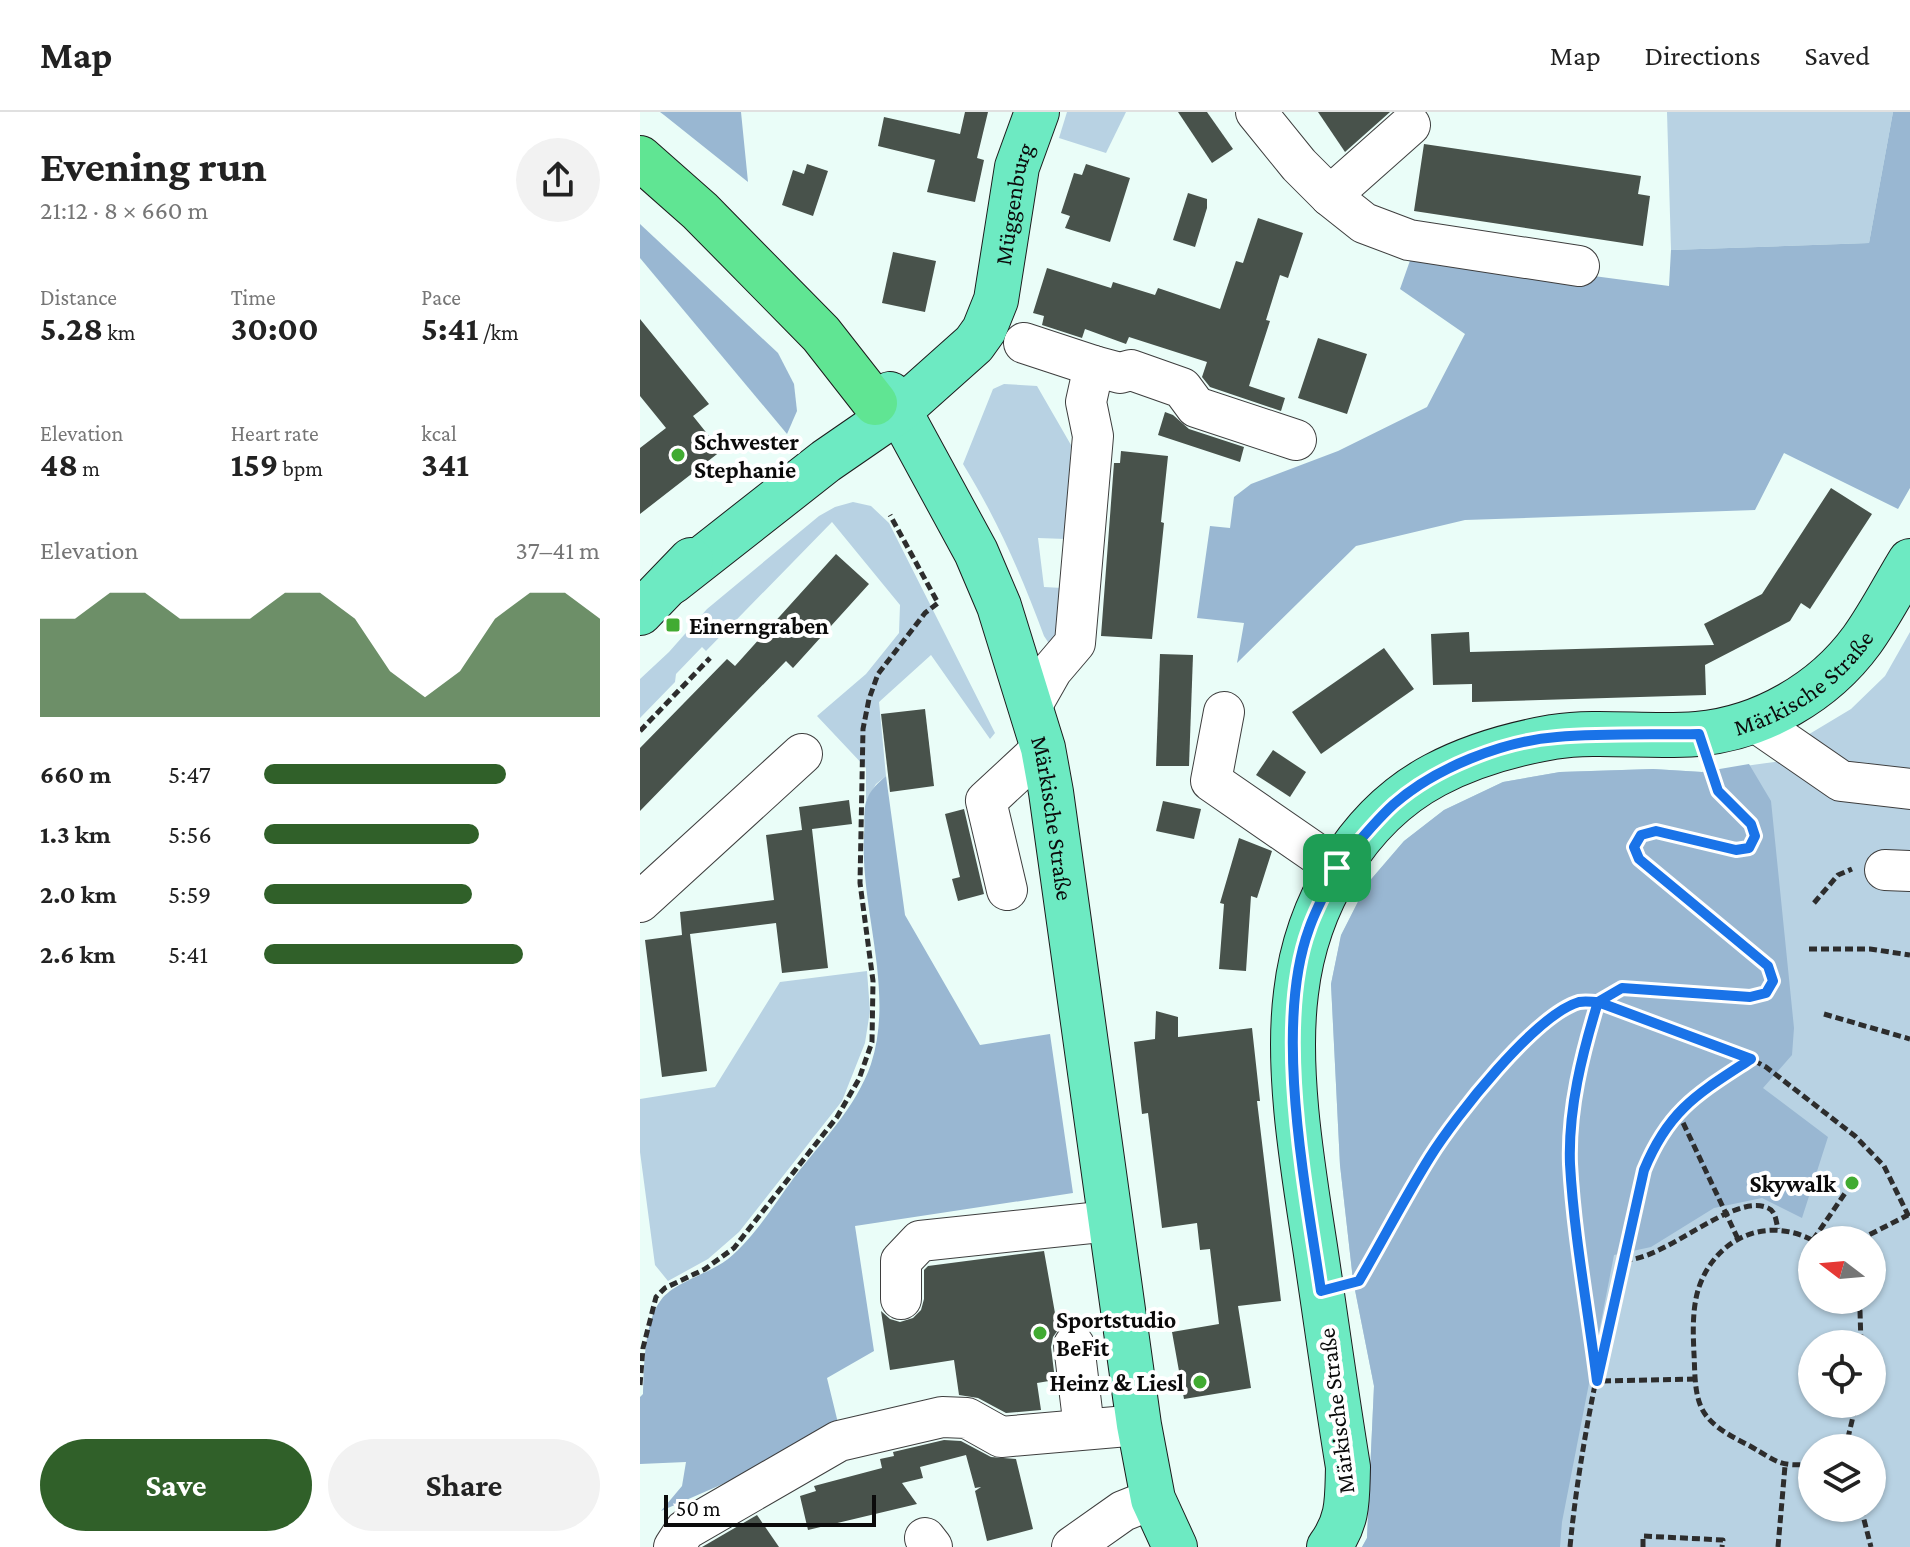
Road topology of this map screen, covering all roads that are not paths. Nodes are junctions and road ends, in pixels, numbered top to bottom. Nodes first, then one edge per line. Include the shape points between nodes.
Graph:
1 (1037, 112) edge
2 (1256, 112) edge
3 (1410, 125) dead end
4 (640, 158) edge
5 (1330, 196) junction
6 (1579, 266) dead end
7 (1024, 343) dead end
8 (1090, 384) junction
9 (887, 407) junction
10 (1296, 440) dead end
11 (1910, 561) edge
12 (640, 613) edge
13 (1224, 712) dead end
14 (1754, 721) junction
15 (1037, 728) junction
16 (802, 754) dead end
17 (1910, 789) edge
18 (1337, 868) junction
19 (1007, 890) dead end
20 (640, 902) edge
21 (1110, 1221) junction
22 (901, 1299) dead end
23 (1074, 1345) dead end
24 (1139, 1425) junction
25 (1084, 1428) junction
26 (1153, 1499) junction
27 (674, 1547) edge
28 (1072, 1547) edge
29 (1175, 1547) edge
30 (1329, 1547) edge

1 - 9 main road, Müggenburg via 1017,167 996,300 978,328
2 - 5 street
3 - 5 street
4 - 9 highway via 742,241 846,339
5 - 6 street via 1364,223 1409,240
7 - 8 street
8 - 10 street via 1131,370 1182,388 1196,407
8 - 15 street, Märkische Straße via 1093,436 1075,643 1052,670
9 - 12 main road via 699,551
9 - 15 main road, Märkische Straße via 965,559
11 - 14 main road, Märkische Straße via 1862,640 1829,678 1797,701
13 - 18 street via 1211,781
14 - 17 street via 1841,781
14 - 18 main road, Märkische Straße via 1699,734 1555,737 1491,751 1434,775 1395,803
15 - 19 street via 986,801
15 - 21 main road, Märkische Straße via 1051,792
16 - 20 street
18 - 30 main road, Märkische Straße via 1309,929 1295,996 1294,1065 1301,1158 1348,1467 1347,1506 1341,1531
21 - 22 street via 920,1241 901,1261
21 - 24 main road, Märkische Straße
23 - 25 street
24 - 25 street
24 - 26 main road, Märkische Straße
25 - 27 street via 1001,1437 967,1418 942,1417 839,1441 685,1530
26 - 28 street via 1123,1511
26 - 29 main road, Märkische Straße

